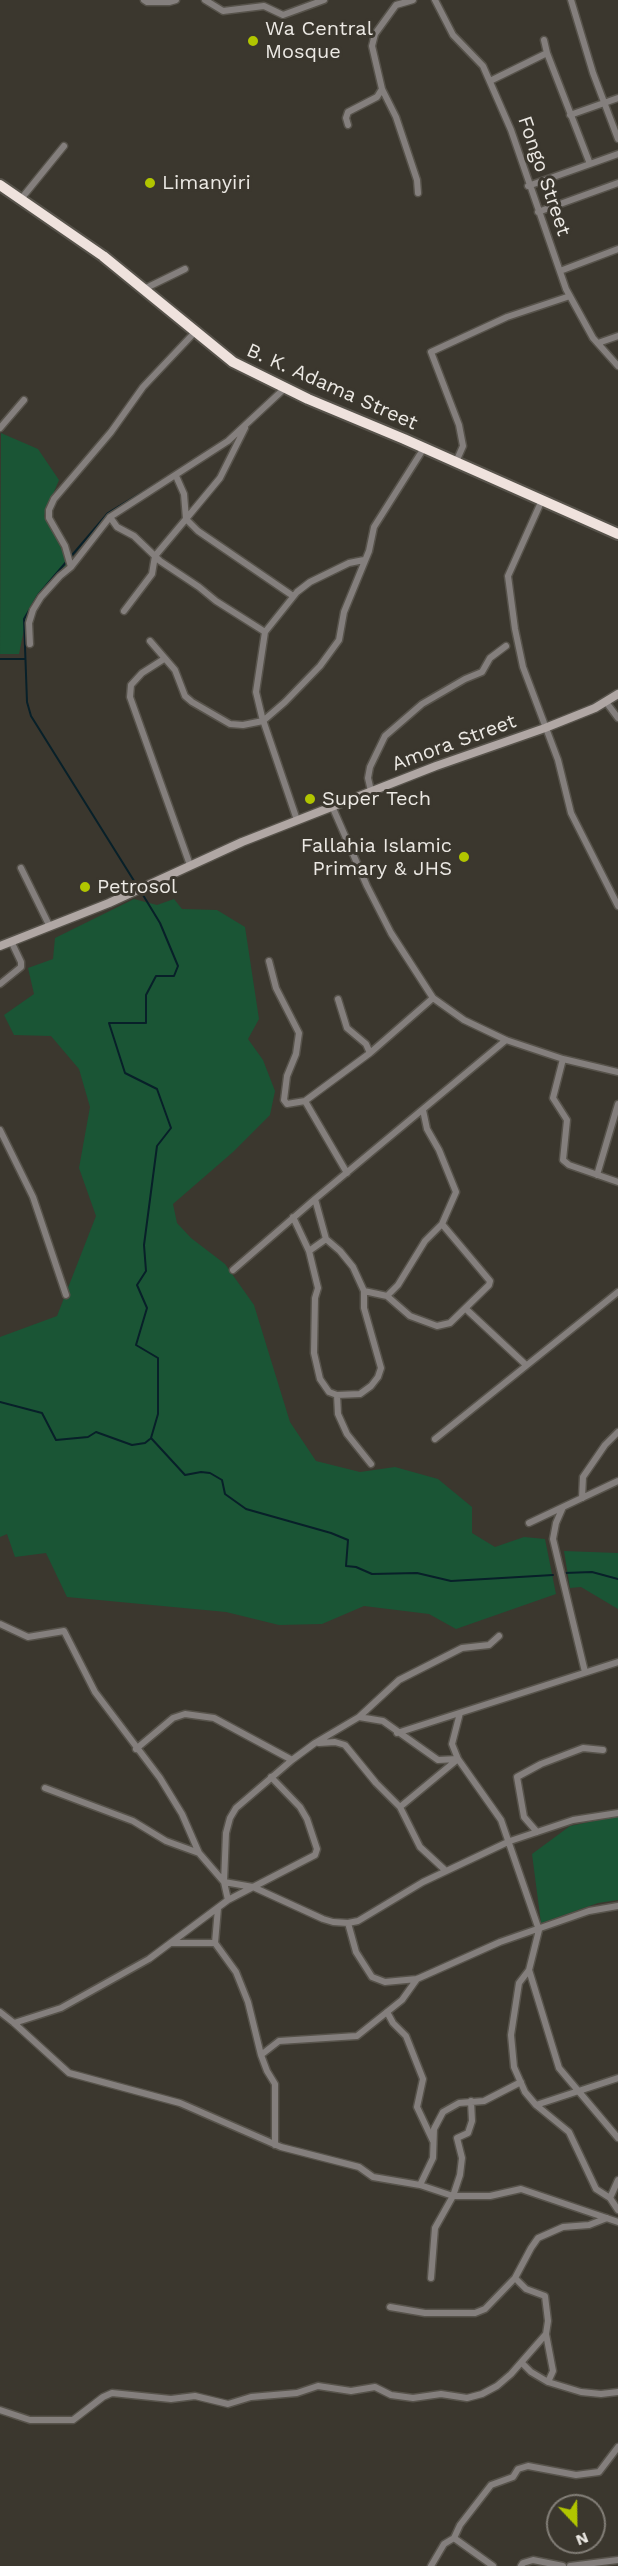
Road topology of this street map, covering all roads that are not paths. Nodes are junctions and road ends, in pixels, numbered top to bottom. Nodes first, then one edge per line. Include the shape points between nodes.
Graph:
1 (144, 0) edge
2 (176, 0) edge
3 (205, 0) edge
4 (324, 0) edge
5 (413, 0) edge
6 (435, 0) edge
7 (571, 0) edge
8 (544, 40) dead end
9 (547, 53) junction
10 (490, 81) junction
11 (382, 89) junction
12 (618, 98) edge
13 (606, 102) junction
14 (570, 115) junction
15 (348, 125) dead end
16 (618, 139) edge
17 (64, 146) dead end
18 (618, 154) edge
19 (590, 164) junction
20 (618, 183) edge
21 (0, 185) edge
22 (528, 186) junction
23 (418, 193) dead end
24 (21, 199) junction
25 (538, 212) junction
26 (618, 249) edge
27 (185, 269) dead end
28 (560, 271) junction
29 (144, 289) junction
30 (570, 296) junction
31 (195, 332) junction
32 (618, 336) edge
33 (598, 343) junction
34 (618, 366) edge
35 (285, 388) junction
36 (24, 400) dead end
37 (246, 426) junction
38 (0, 428) edge
39 (424, 448) junction
40 (456, 462) junction
41 (176, 476) junction
42 (542, 499) junction
43 (110, 517) junction
44 (186, 519) junction
45 (618, 534) edge
46 (155, 556) junction
47 (364, 560) junction
48 (69, 562) junction
49 (293, 596) junction
50 (124, 610) dead end
51 (265, 632) junction
52 (150, 641) dead end
53 (30, 644) dead end
54 (506, 646) dead end
55 (164, 659) junction
56 (618, 694) edge
57 (606, 702) junction
58 (618, 718) edge
59 (263, 721) junction
60 (545, 728) junction
61 (371, 791) junction
62 (332, 806) junction
63 (297, 820) junction
64 (190, 865) junction
65 (21, 868) dead end
66 (618, 906) edge
67 (50, 927) junction
68 (11, 941) junction
69 (0, 946) edge
70 (270, 961) dead end
71 (0, 984) edge
72 (433, 998) junction
73 (338, 999) dead end
74 (506, 1040) junction
75 (370, 1053) junction
76 (563, 1059) junction
77 (618, 1072) edge
78 (305, 1101) junction
79 (618, 1104) edge
80 (423, 1110) junction
81 (0, 1130) edge
82 (347, 1173) junction
83 (597, 1175) junction
84 (618, 1182) edge
85 (315, 1199) junction
86 (293, 1217) junction
87 (442, 1224) junction
88 (326, 1239) junction
89 (309, 1251) junction
90 (233, 1270) dead end
91 (364, 1291) junction
92 (618, 1292) edge
93 (66, 1295) dead end
94 (387, 1296) junction
95 (466, 1309) junction
96 (526, 1365) junction
97 (337, 1395) junction
98 (618, 1432) edge
99 (435, 1439) dead end
100 (371, 1464) dead end
101 (618, 1481) edge
102 (582, 1498) junction
103 (563, 1507) junction
104 (529, 1523) dead end
105 (0, 1624) edge
106 (499, 1636) dead end
107 (618, 1662) edge
108 (585, 1672) junction
109 (460, 1713) junction
110 (359, 1717) junction
111 (397, 1732) junction
112 (315, 1743) junction
113 (136, 1749) junction
114 (603, 1750) dead end
115 (458, 1759) junction
116 (292, 1760) junction
117 (272, 1777) junction
118 (45, 1788) dead end
119 (400, 1807) junction
120 (618, 1813) edge
121 (537, 1832) junction
122 (510, 1841) junction
123 (199, 1852) junction
124 (446, 1871) junction
125 (224, 1882) junction
126 (254, 1887) junction
127 (228, 1900) junction
128 (618, 1906) edge
129 (218, 1908) junction
130 (348, 1923) junction
131 (539, 1930) junction
132 (171, 1943) junction
133 (215, 1943) junction
134 (529, 1970) junction
135 (417, 1979) junction
136 (0, 2012) edge
137 (387, 2012) junction
138 (14, 2022) junction
139 (261, 2055) junction
140 (618, 2078) edge
141 (521, 2082) junction
142 (579, 2092) junction
143 (471, 2101) junction
144 (536, 2105) junction
145 (617, 2135) edge
146 (433, 2141) junction
147 (275, 2145) junction
148 (618, 2180) edge
149 (420, 2185) junction
150 (453, 2196) junction
151 (610, 2198) junction
152 (618, 2210) edge
153 (607, 2218) junction
154 (618, 2222) edge
155 (431, 2278) dead end
156 (515, 2278) junction
157 (390, 2307) dead end
158 (546, 2334) junction
159 (522, 2363) junction
160 (548, 2382) junction
161 (618, 2392) edge
162 (0, 2410) edge
163 (618, 2447) edge
164 (454, 2538) junction
165 (618, 2560) edge
166 (430, 2566) edge
167 (493, 2566) edge
168 (520, 2566) edge
169 (563, 2566) edge
170 (570, 2566) edge

1 - 2 street
3 - 4 street via 223,11 264,6 283,15
5 - 11 street via 396,5 375,34 372,46
6 - 10 street, Fongo Street via 453,35 483,66
7 - 13 street
8 - 9 street
9 - 10 street
9 - 14 street
10 - 22 street, Fongo Street via 511,130
11 - 15 street via 377,97 348,112
11 - 23 street via 405,141
12 - 13 street
13 - 14 street
13 - 16 street
14 - 19 street
17 - 24 street
18 - 19 street
19 - 22 street
20 - 25 street
21 - 24 highway, B. K. Adama Street
22 - 25 street, Fongo Street
24 - 29 highway, B. K. Adama Street
25 - 28 street, Fongo Street
26 - 28 street
27 - 29 street
28 - 30 street, Fongo Street
29 - 31 highway, B. K. Adama Street
30 - 33 street, Fongo Street
30 - 40 street via 507,317 431,352 459,425 463,446
31 - 35 highway, B. K. Adama Street via 232,362
31 - 48 street via 143,387 54,499 49,518
32 - 33 street
33 - 34 street, Fongo Street
35 - 37 street
35 - 39 highway, B. K. Adama Street
36 - 38 street
37 - 41 street
37 - 44 street via 220,478
39 - 40 highway, B. K. Adama Street
39 - 47 street via 374,527
40 - 42 highway, B. K. Adama Street
41 - 43 street
41 - 44 street via 184,494
42 - 45 highway, B. K. Adama Street
42 - 60 street via 507,580 523,667
43 - 46 street
43 - 48 street
44 - 46 street
44 - 49 street
46 - 50 street via 152,574
46 - 51 street
47 - 49 street via 310,582
47 - 59 street via 332,653
48 - 53 street via 33,610
49 - 51 street
51 - 59 street via 256,692
52 - 55 street
54 - 61 street via 490,658 482,672 422,704 385,736 370,767
55 - 59 street via 175,670 185,696 192,702 230,724
55 - 64 street via 131,685 130,697
56 - 57 street, Amora Street
57 - 58 street
57 - 60 street, Amora Street
59 - 63 street
60 - 61 street, Amora Street
60 - 66 street via 558,760 571,813
61 - 62 street, Amora Street
62 - 63 street, Amora Street
62 - 72 street via 382,914
63 - 64 street, Amora Street
64 - 67 street, Amora Street
65 - 67 street
67 - 68 street, Amora Street
68 - 69 street, Amora Street
68 - 71 street via 21,967
70 - 78 street via 276,988 299,1033 284,1100 287,1104
72 - 74 street via 464,1020
72 - 75 street
73 - 75 street via 347,1028 366,1044
74 - 76 street
74 - 80 street
75 - 78 street
76 - 77 street
76 - 83 street via 553,1098 567,1120 562,1156 569,1165
78 - 82 street
79 - 83 street
80 - 82 street
80 - 87 street via 427,1129 456,1192
81 - 93 street via 33,1197
82 - 85 street
83 - 84 street
85 - 86 street
85 - 88 street
86 - 89 street
86 - 90 street
87 - 94 street
87 - 95 street via 490,1281
88 - 89 street
88 - 91 street via 353,1267
89 - 97 street via 318,1288 314,1353 320,1378 329,1392
91 - 94 street
91 - 97 street via 364,1308 381,1368 366,1391
92 - 96 street
94 - 95 street via 411,1316 437,1326 450,1323
95 - 96 street
96 - 99 street
97 - 100 street via 338,1414 347,1434
98 - 102 street via 583,1477
101 - 102 street
102 - 103 street
103 - 104 street
103 - 108 street via 553,1539
105 - 113 street via 28,1637 64,1632 95,1692
106 - 110 street via 489,1645 462,1648 399,1680
107 - 108 street
108 - 109 street
109 - 111 street
109 - 115 street via 452,1744
110 - 111 street via 383,1721
110 - 112 street
111 - 115 street via 438,1760
112 - 116 street
112 - 119 street via 345,1745
113 - 116 street via 173,1718 185,1714 214,1719
113 - 123 street via 160,1778
114 - 121 street via 583,1748 517,1778 524,1817
115 - 119 street
115 - 122 street via 501,1820
116 - 117 street
117 - 125 street via 230,1818
117 - 126 street via 300,1807 317,1849 315,1855
118 - 123 street via 133,1821 166,1841
119 - 124 street via 420,1847
120 - 121 street via 573,1820
121 - 122 street
122 - 124 street
122 - 131 street
123 - 125 street
124 - 130 street
125 - 126 street
125 - 127 street
126 - 127 street
126 - 130 street via 333,1922
127 - 129 street
128 - 131 street via 589,1911
129 - 132 street
129 - 133 street
130 - 135 street via 356,1952 372,1977 385,1982
131 - 134 street
131 - 135 street via 500,1942
132 - 133 street
132 - 138 street via 61,2008
133 - 139 street via 236,1972
134 - 141 street via 519,1983 512,2035 514,2067
134 - 142 street via 560,2068
135 - 137 street via 402,2000
136 - 138 street
137 - 139 street via 357,2036 279,2041
137 - 146 street via 406,2036 423,2079 417,2107
138 - 147 street via 69,2073 180,2103
139 - 147 street via 275,2084
140 - 142 street
141 - 143 street via 484,2101
141 - 144 street
142 - 144 street
142 - 145 street
143 - 146 street via 443,2112
143 - 150 street via 468,2133 457,2138 462,2158
144 - 151 street via 569,2132 596,2189
146 - 149 street via 432,2158
147 - 149 street via 359,2167 373,2177
148 - 151 street
149 - 150 street
150 - 153 street via 490,2196 521,2189
150 - 155 street via 435,2228
151 - 152 street
153 - 154 street
153 - 156 street via 589,2225 563,2227 538,2238
156 - 157 street via 485,2309 476,2313 425,2313
156 - 158 street via 526,2289 545,2296
158 - 159 street
158 - 160 street via 553,2371
159 - 160 street
159 - 162 street via 497,2386 467,2398 441,2394 413,2398 391,2396 375,2387 351,2391 318,2386 228,2404 195,2396 171,2399 112,2393 73,2420 30,2420
160 - 161 street via 581,2392
163 - 164 street via 599,2472 576,2475 528,2466 518,2469 513,2477 491,2485
164 - 166 street via 444,2544
164 - 167 street
165 - 170 street
168 - 169 street via 533,2560

